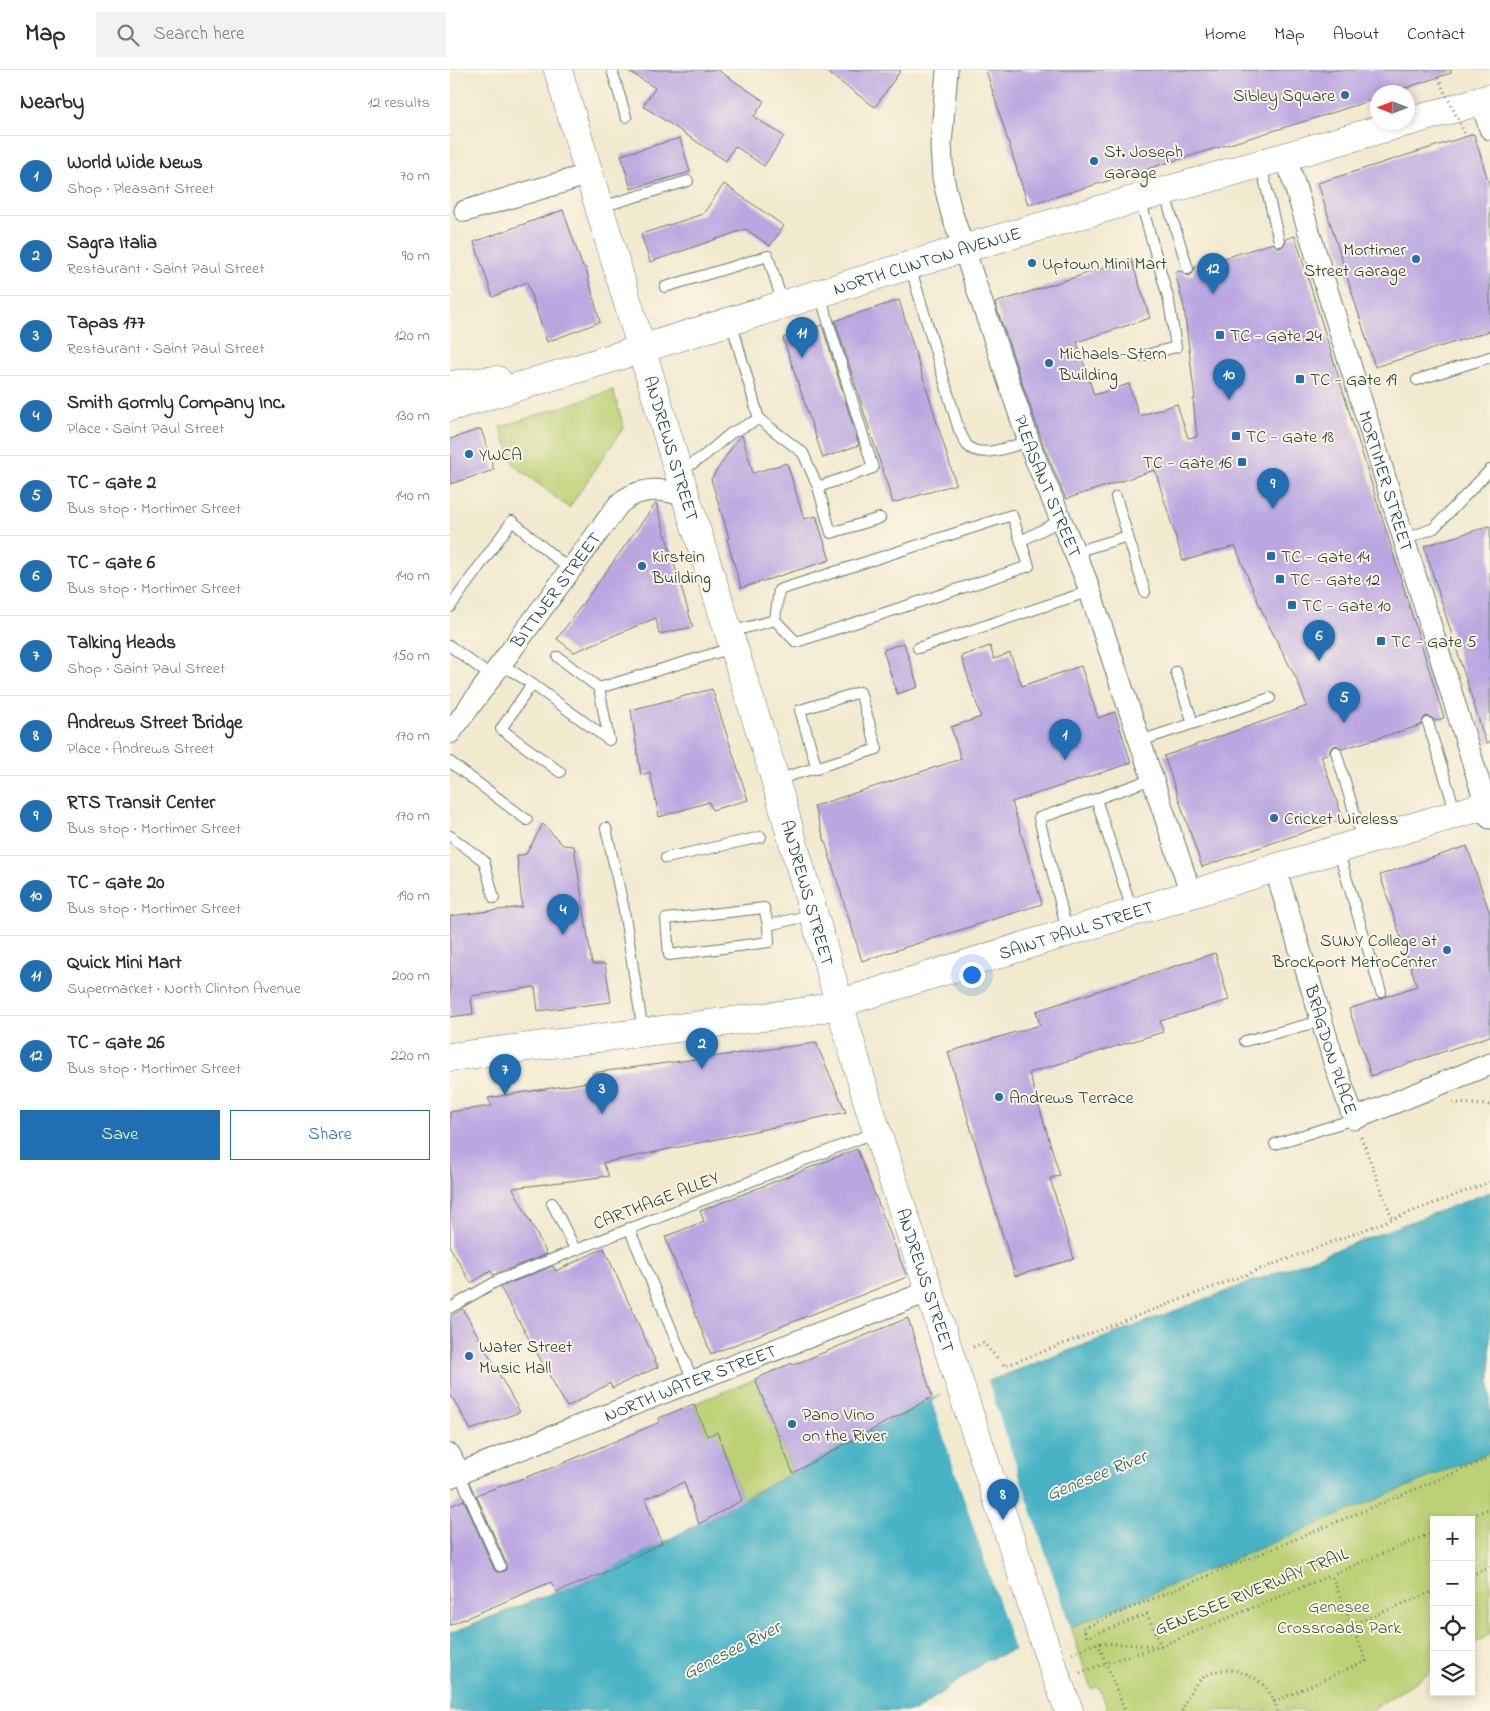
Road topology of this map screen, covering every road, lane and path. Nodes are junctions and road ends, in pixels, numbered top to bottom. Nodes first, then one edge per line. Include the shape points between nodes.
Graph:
1 (558, 70) edge
2 (612, 70) edge
3 (947, 70) edge
4 (1438, 78) dead end
5 (1486, 99) edge
6 (626, 116) dead end
7 (1415, 120) edge
8 (1490, 128) edge
9 (1380, 130) edge
10 (1466, 136) dead end
11 (1273, 161) junction
12 (590, 174) junction
13 (688, 181) dead end
14 (1152, 195) junction
15 (600, 207) junction
16 (465, 211) dead end
17 (1279, 241) dead end
18 (962, 249) junction
19 (909, 265) junction
20 (1188, 269) dead end
21 (665, 287) dead end
22 (819, 293) junction
23 (783, 304) junction
24 (731, 321) junction
25 (642, 348) junction
26 (1142, 356) dead end
27 (1490, 357) edge
28 (580, 368) junction
29 (1417, 380) dead end
30 (450, 385) edge
31 (450, 407) edge
32 (759, 419) junction
33 (1028, 441) junction
34 (1490, 470) edge
35 (682, 485) junction
36 (818, 487) junction
37 (1116, 497) dead end
38 (880, 518) dead end
39 (1061, 520) junction
40 (1128, 536) junction
41 (1404, 540) junction
42 (1021, 541) junction
43 (1075, 552) junction
44 (570, 570) junction
45 (1090, 591) junction
46 (1145, 592) dead end
47 (450, 607) edge
48 (775, 620) junction
49 (731, 640) junction
50 (450, 646) edge
51 (918, 648) dead end
52 (558, 658) dead end
53 (496, 670) junction
54 (1176, 672) dead end
55 (532, 684) junction
56 (599, 688) junction
57 (1270, 698) dead end
58 (1428, 723) dead end
59 (1193, 724) junction
60 (450, 733) edge
61 (1140, 741) junction
62 (1336, 752) dead end
63 (450, 762) edge
64 (817, 768) junction
65 (560, 772) dead end
66 (1152, 779) junction
67 (775, 780) junction
68 (1096, 799) junction
69 (1489, 809) edge
70 (1456, 814) junction
71 (528, 820) dead end
72 (606, 828) dead end
73 (450, 836) edge
74 (761, 838) dead end
75 (1350, 845) junction
76 (666, 858) dead end
77 (1275, 868) junction
78 (1191, 894) junction
79 (494, 898) dead end
80 (1132, 912) junction
81 (813, 915) junction
82 (768, 925) junction
83 (1068, 933) junction
84 (1381, 992) dead end
85 (839, 1004) junction
86 (1321, 1021) junction
87 (643, 1033) junction
88 (1245, 1041) dead end
89 (450, 1057) edge
90 (1490, 1064) edge
91 (1452, 1104) dead end
92 (1490, 1105) edge
93 (1356, 1125) junction
94 (877, 1132) junction
95 (1275, 1144) dead end
96 (1490, 1182) edge
97 (552, 1203) dead end
98 (1392, 1218) junction
99 (628, 1228) junction
100 (575, 1249) junction
101 (930, 1291) junction
102 (450, 1308) edge
103 (979, 1345) dead end
104 (693, 1381) junction
105 (1490, 1458) edge
106 (453, 1468) edge
107 (1490, 1508) edge
108 (1472, 1516) edge
109 (1430, 1534) edge
110 (500, 1566) dead end
111 (1490, 1567) edge
112 (1475, 1573) edge
113 (1331, 1574) junction
114 (1430, 1593) edge
115 (1351, 1626) junction
116 (1098, 1643) junction
117 (1161, 1646) junction
118 (1074, 1652) dead end
119 (1106, 1663) junction
120 (1093, 1668) dead end
121 (1274, 1702) junction
122 (1069, 1711) edge
123 (1125, 1711) edge
124 (1182, 1711) edge
125 (1277, 1711) edge

1 - 12 main road, ANDREWS STREET
2 - 6 lane
3 - 18 street, PLEASANT STREET via 941,128 942,169
4 - 10 path, bridge
5 - 7 main road, NORTH CLINTON AVENUE
5 - 8 street
9 - 11 main road, NORTH CLINTON AVENUE
11 - 14 main road, NORTH CLINTON AVENUE
11 - 17 lane via 1274,225
11 - 41 street, MORTIMER STREET
12 - 15 main road, ANDREWS STREET
12 - 16 street
13 - 15 lane
14 - 18 main road, NORTH CLINTON AVENUE
14 - 20 lane
14 - 26 lane via 1176,347
15 - 25 main road, ANDREWS STREET
18 - 19 main road, NORTH CLINTON AVENUE
18 - 33 street, PLEASANT STREET
19 - 22 main road, NORTH CLINTON AVENUE
19 - 33 lane via 956,421 968,446 978,451 993,451
21 - 23 lane via 768,256
22 - 23 main road, NORTH CLINTON AVENUE
22 - 36 lane via 873,468
23 - 24 main road, NORTH CLINTON AVENUE
24 - 25 main road, NORTH CLINTON AVENUE
24 - 32 lane
25 - 28 main road, NORTH CLINTON AVENUE
25 - 35 main road, ANDREWS STREET
27 - 29 lane
28 - 30 main road
28 - 31 main road, NORTH CLINTON AVENUE
32 - 35 lane via 731,433 705,455
32 - 36 lane via 803,453
33 - 39 street, PLEASANT STREET
34 - 41 lane via 1434,528
35 - 44 street, BITTNER STREET via 670,491 649,490 626,498
35 - 49 main road, ANDREWS STREET
36 - 38 lane via 831,533
37 - 40 lane
39 - 42 lane
39 - 43 street, PLEASANT STREET
40 - 43 lane
40 - 46 lane
41 - 69 street, MORTIMER STREET
42 - 48 lane via 1029,566 796,642
42 - 48 lane via 1012,515 779,590
43 - 45 street, PLEASANT STREET
44 - 47 lane via 512,521
44 - 53 street, BITTNER STREET
45 - 51 lane
45 - 61 street, PLEASANT STREET
48 - 49 lane
49 - 56 lane
49 - 67 main road, ANDREWS STREET
50 - 53 lane
52 - 56 lane
53 - 55 lane
53 - 60 street, BITTNER STREET
54 - 59 lane
55 - 56 lane via 609,740
55 - 65 lane via 501,729
57 - 59 lane
58 - 70 lane
59 - 61 lane
61 - 66 street, PLEASANT STREET
62 - 75 lane
63 - 71 lane
64 - 64 lane via 877,750 860,692 800,710
64 - 67 lane
66 - 68 lane
66 - 78 street, PLEASANT STREET
67 - 81 main road, ANDREWS STREET
68 - 80 lane
68 - 83 lane via 1038,818
69 - 70 main road, SAINT PAUL STREET
70 - 75 main road, SAINT PAUL STREET
72 - 87 lane via 624,910
73 - 79 lane via 484,861
74 - 76 lane
75 - 77 main road, SAINT PAUL STREET
75 - 84 lane
77 - 78 main road, SAINT PAUL STREET
77 - 86 street, BRAGDON PLACE
78 - 80 main road, SAINT PAUL STREET
80 - 83 main road, SAINT PAUL STREET
81 - 82 lane
81 - 85 main road, ANDREWS STREET
82 - 82 lane via 764,908 666,919 669,956 769,942
83 - 85 main road, SAINT PAUL STREET
85 - 87 main road, SAINT PAUL STREET via 803,1012
85 - 94 main road, ANDREWS STREET
86 - 88 lane
86 - 93 street, BRAGDON PLACE
87 - 89 main road, SAINT PAUL STREET
90 - 93 street, BRAGDON PLACE
91 - 92 path
93 - 95 lane
93 - 98 path
94 - 99 lane, CARTHAGE ALLEY
94 - 101 main road, ANDREWS STREET
96 - 98 path
97 - 100 lane
98 - 103 path via 1005,1366 983,1343
99 - 100 lane, CARTHAGE ALLEY
99 - 104 lane
100 - 102 lane, CARTHAGE ALLEY via 497,1280
101 - 104 street, NORTH WATER STREET
101 - 122 main road, ANDREWS STREET
104 - 106 street, NORTH WATER STREET
105 - 117 path via 1083,1628 1087,1637 1147,1614
106 - 110 lane
107 - 108 path
109 - 113 path, GENESEE RIVERWAY TRAIL
111 - 112 path
113 - 115 path
113 - 117 path, GENESEE RIVERWAY TRAIL
114 - 115 path
115 - 121 path via 1366,1661
116 - 117 path, GENESEE RIVERWAY TRAIL
116 - 118 path, GENESEE RIVERWAY TRAIL
116 - 119 path
117 - 119 path
119 - 120 path
119 - 123 path
121 - 124 path via 1267,1688 1255,1677 1238,1670 1215,1672 1200,1680 1187,1696
121 - 125 path

